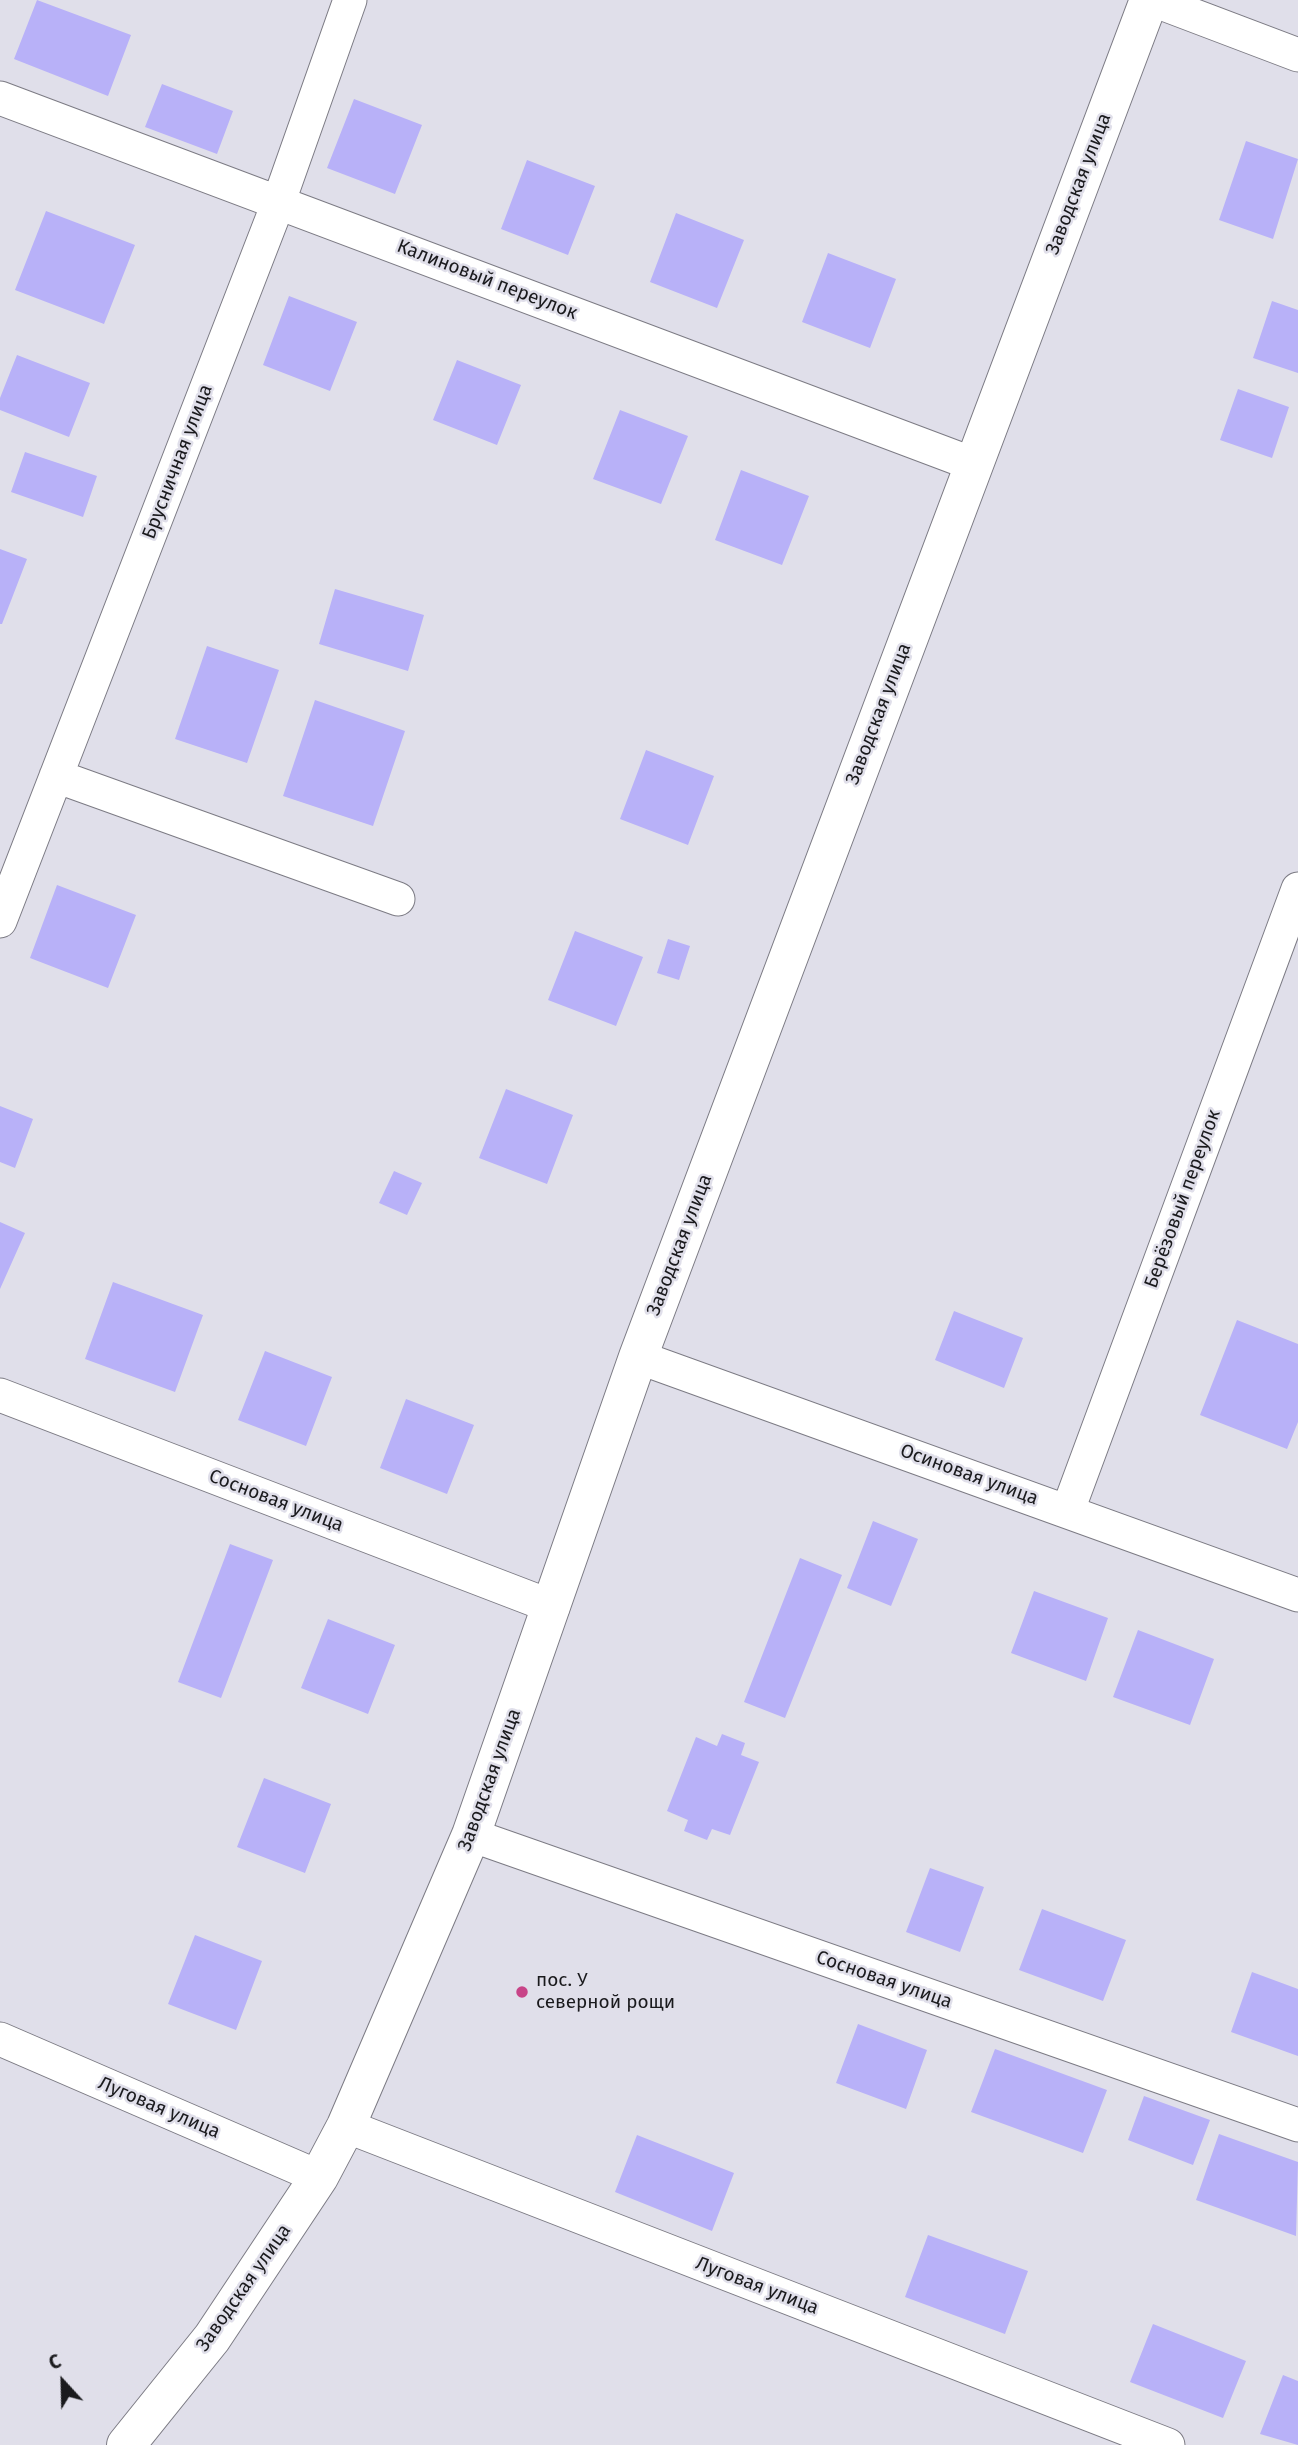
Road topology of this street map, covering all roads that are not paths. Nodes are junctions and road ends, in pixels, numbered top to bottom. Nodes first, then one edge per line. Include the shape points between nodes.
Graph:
1 (350, 0) edge
2 (1151, 0) edge
3 (1298, 55) edge
4 (0, 98) edge
5 (279, 201) junction
6 (973, 464) junction
7 (56, 776) junction
8 (1298, 889) edge
9 (398, 899) dead end
10 (0, 921) edge
11 (638, 1357) junction
12 (0, 1395) edge
13 (1068, 1510) junction
14 (1298, 1595) edge
15 (553, 1607) junction
16 (471, 1835) junction
17 (0, 2039) edge
18 (1298, 2125) edge
19 (346, 2126) junction
20 (319, 2177) junction
21 (126, 2445) edge
22 (1168, 2445) edge

1 - 5 street, Брусничная улица
2 - 3 street
2 - 6 street, Заводская улица
4 - 5 street, Калиновый переулок
5 - 6 street, Калиновый переулок
5 - 7 street, Брусничная улица
6 - 11 street, Заводская улица
7 - 9 street
7 - 10 street, Брусничная улица
8 - 13 street, Берёзовый переулок
11 - 13 street, Осиновая улица
11 - 15 street, Заводская улица
12 - 15 street, Сосновая улица
13 - 14 street, Осиновая улица
15 - 16 street, Заводская улица
16 - 18 street, Сосновая улица
16 - 19 street, Заводская улица
17 - 20 street, Луговая улица
19 - 20 street, Заводская улица
19 - 22 street, Луговая улица
20 - 21 street, Заводская улица via 212,2338

